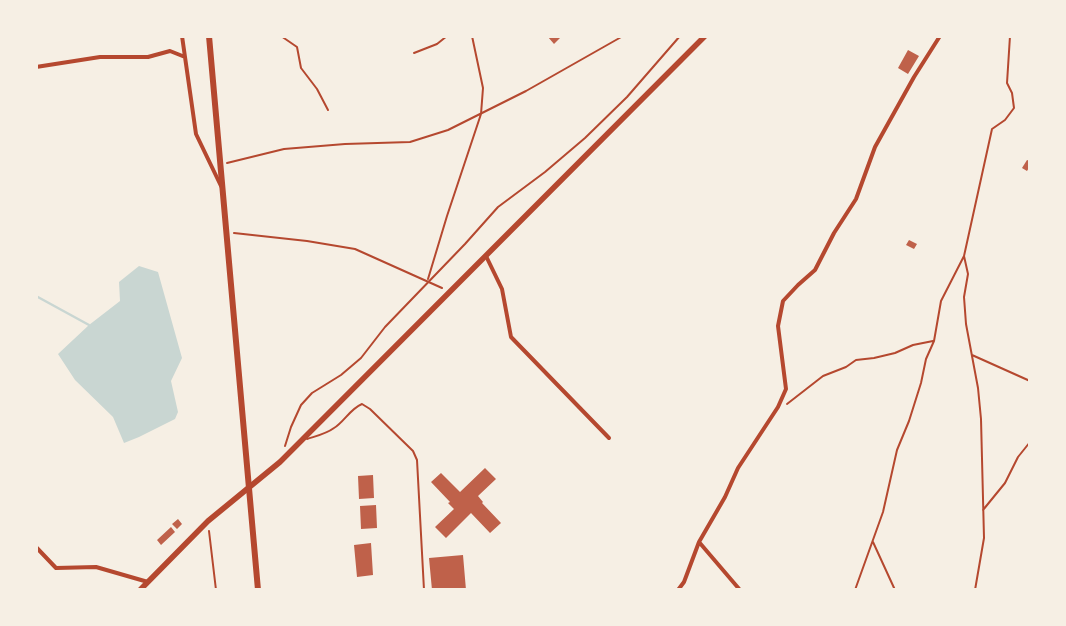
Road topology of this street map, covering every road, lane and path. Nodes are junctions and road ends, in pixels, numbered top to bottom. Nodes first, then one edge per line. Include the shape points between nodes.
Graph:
1 (182, 36) edge
2 (209, 36) edge
3 (281, 36) edge
4 (447, 36) edge
5 (472, 36) edge
6 (623, 36) edge
7 (680, 36) edge
8 (704, 36) edge
9 (940, 36) edge
10 (1010, 36) edge
11 (414, 53) dead end
12 (186, 57) junction
13 (36, 67) edge
14 (328, 110) dead end
15 (481, 114) junction
16 (220, 165) junction
17 (223, 190) junction
18 (227, 232) junction
19 (486, 256) junction
20 (964, 256) junction
21 (428, 282) junction
22 (450, 291) junction
23 (934, 341) junction
24 (972, 355) junction
25 (1030, 381) edge
26 (778, 407) junction
27 (609, 438) dead end
28 (302, 440) junction
29 (1030, 442) edge
30 (280, 462) junction
31 (249, 489) junction
32 (984, 510) junction
33 (208, 521) junction
34 (698, 542) junction
35 (873, 542) junction
36 (36, 547) edge
37 (148, 582) junction
38 (140, 590) edge
39 (216, 590) edge
40 (258, 590) edge
41 (424, 590) edge
42 (678, 590) edge
43 (740, 590) edge
44 (855, 590) edge
45 (894, 590) edge
46 (975, 590) edge

1 - 12 street
2 - 16 main road
3 - 14 path via 297,47 301,68
4 - 11 path via 437,44
5 - 15 path via 483,88
6 - 15 path
7 - 21 path via 606,117 545,172 498,207
8 - 19 main road
9 - 26 street via 875,147 856,199 816,270 783,301 778,326 786,389
10 - 20 path via 1007,83 1014,108 992,129
12 - 13 street via 170,51 148,57 100,56
12 - 17 street via 196,134
15 - 16 path via 448,130 410,142 284,150
15 - 21 path
16 - 17 main road
17 - 18 main road
18 - 21 path via 355,249
18 - 31 main road
19 - 22 main road
19 - 27 street via 502,289 511,337
20 - 23 path via 941,301
20 - 24 path via 968,274 964,298 966,324
21 - 22 path
21 - 30 path via 361,358 301,406
22 - 28 main road
23 - 26 path via 912,345 888,355 856,360 823,376 786,405
23 - 35 path via 926,358 922,383 909,421 896,450
24 - 25 path
24 - 32 path via 981,419
26 - 34 street via 738,468
28 - 30 main road
28 - 41 lane via 335,428 362,404 413,451
29 - 32 path via 1018,457 1006,483
30 - 31 main road
31 - 33 main road
31 - 40 main road
32 - 46 path via 984,538
33 - 37 main road
33 - 39 path
34 - 42 street
34 - 43 street
35 - 44 path
35 - 45 path
36 - 37 street via 56,568 96,567
37 - 38 main road

